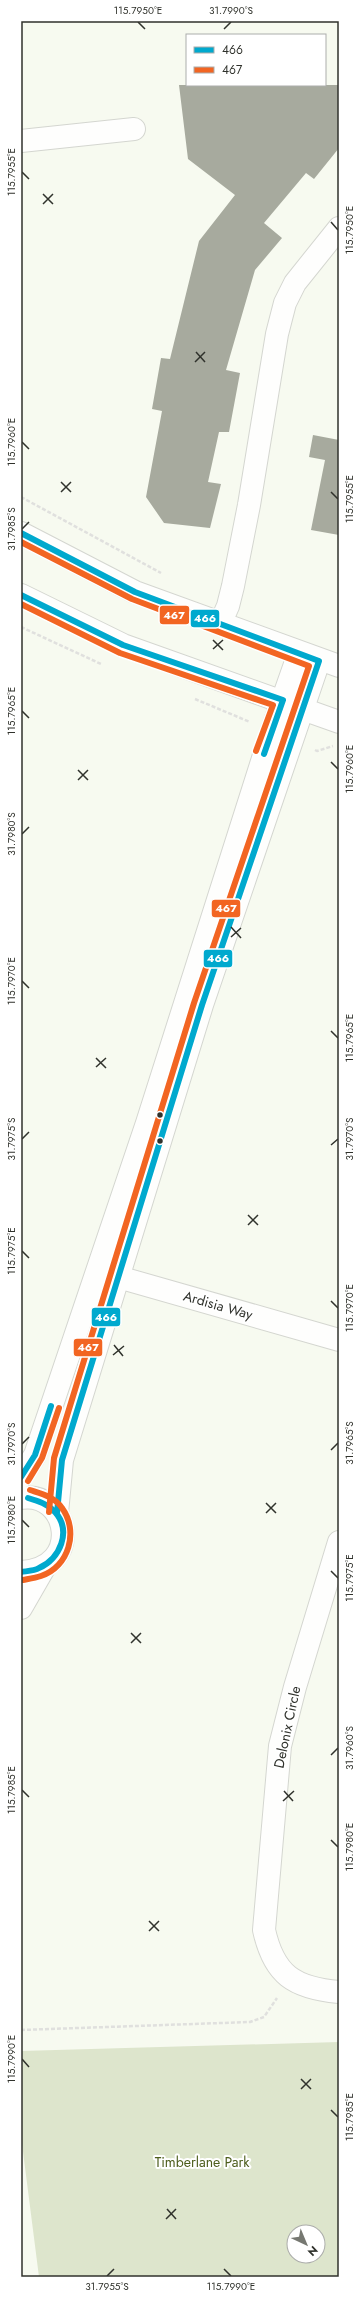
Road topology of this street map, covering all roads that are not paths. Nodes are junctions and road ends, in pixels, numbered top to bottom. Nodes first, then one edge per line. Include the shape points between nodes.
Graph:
1 (134, 129) dead end
2 (21, 141) edge
3 (339, 228) edge
4 (21, 533) edge
5 (21, 595) edge
6 (220, 624) junction
7 (299, 653) junction
8 (329, 664) edge
9 (283, 700) junction
10 (303, 708) junction
11 (339, 722) edge
12 (97, 1271) junction
13 (118, 1277) junction
14 (339, 1340) edge
15 (21, 1478) edge
16 (21, 1498) edge
17 (56, 1513) junction
18 (339, 1542) edge
19 (44, 1568) junction
20 (21, 1572) edge
21 (21, 1608) edge
22 (339, 1992) edge

1 - 2 street
3 - 6 street via 295,283 285,303 277,334 249,505 228,606
4 - 6 street via 135,592
5 - 9 street via 123,645
6 - 7 street
7 - 8 street
7 - 9 street
8 - 10 street
9 - 10 street
9 - 12 street
10 - 11 street
10 - 13 street via 202,1005
12 - 13 street, Ardisia Way
12 - 15 street via 35,1455
13 - 14 street, Ardisia Way
13 - 17 street via 62,1460
16 - 17 street via 38,1499 48,1504
17 - 19 street via 62,1524 61,1549 54,1560
18 - 22 street, Delonix Circle via 280,1746 264,1930 274,1962 287,1978 302,1986
19 - 20 street via 33,1572
19 - 21 street

